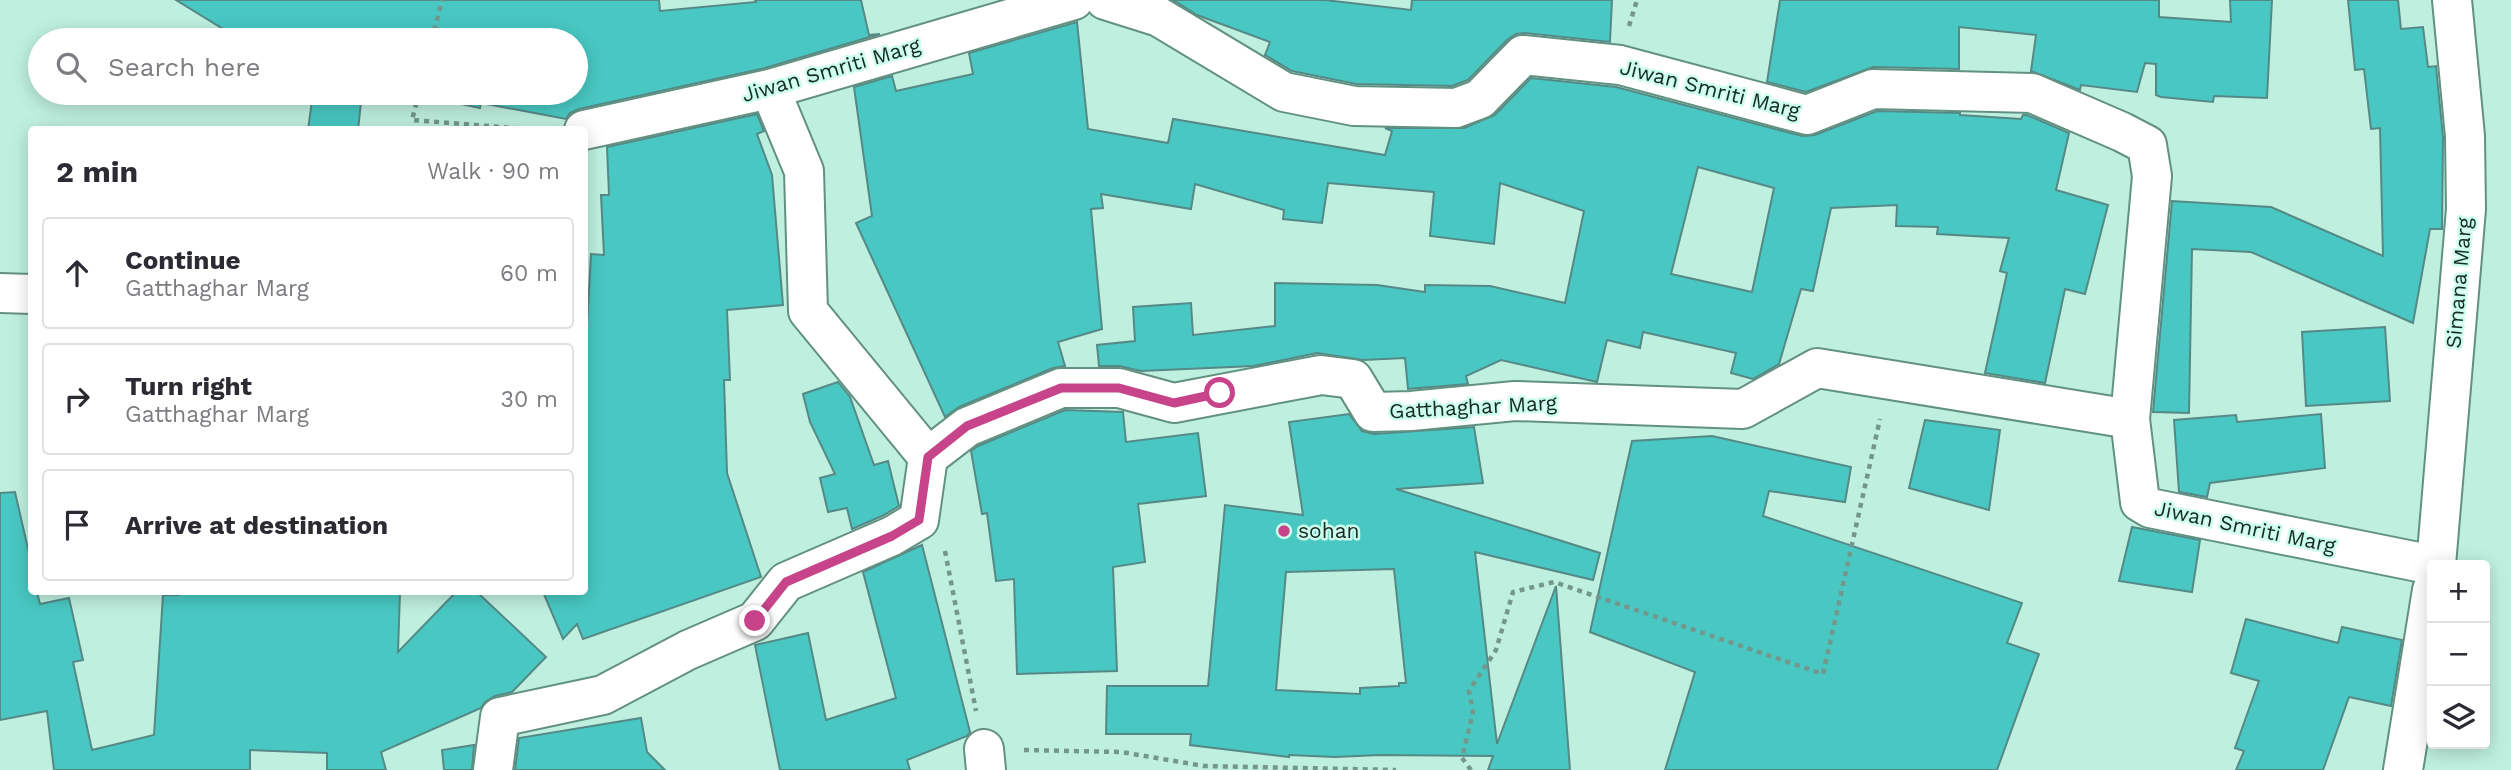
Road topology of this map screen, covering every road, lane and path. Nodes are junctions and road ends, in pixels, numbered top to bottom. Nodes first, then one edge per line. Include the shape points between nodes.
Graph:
1 (442, 0) edge
2 (1074, 0) edge
3 (1105, 0) edge
4 (2452, 0) edge
5 (435, 28) edge
6 (770, 89) junction
7 (416, 105) edge
8 (488, 126) edge
9 (588, 129) edge
10 (0, 293) edge
11 (28, 294) edge
12 (1889, 381) junction
13 (2130, 419) junction
14 (928, 457) junction
15 (945, 550) dead end
16 (2435, 560) edge
17 (2427, 563) edge
18 (2427, 621) edge
19 (985, 759) edge
20 (494, 770) edge
21 (1396, 770) edge
22 (1471, 770) edge
23 (2403, 770) edge

1 - 5 path
2 - 6 street, Jiwan Smriti Marg
3 - 13 street, Jiwan Smriti Marg via 1159,17 1284,92 1354,106 1456,108 1480,99 1523,55 1620,65 1807,115 1874,89 2032,93 2147,145 2152,176
4 - 16 street, Simana Marg via 2465,136 2466,209
6 - 9 street, Jiwan Smriti Marg
6 - 14 street via 804,171 807,311
7 - 8 path via 412,120
10 - 11 street
12 - 13 street, Gatthaghar Marg
12 - 14 street, Gatthaghar Marg via 1817,368 1743,409 1515,401 1373,412 1353,379 1321,374 1174,403 1119,388 1061,388 967,426
12 - 22 path via 1823,674 1554,582 1513,592 1496,650 1469,691 1474,712 1462,758
13 - 17 street, Jiwan Smriti Marg via 2144,506
14 - 20 street via 919,520 786,582 755,621 603,695 499,717
15 - 19 path
18 - 23 street
19 - 21 path via 1121,752 1204,766

